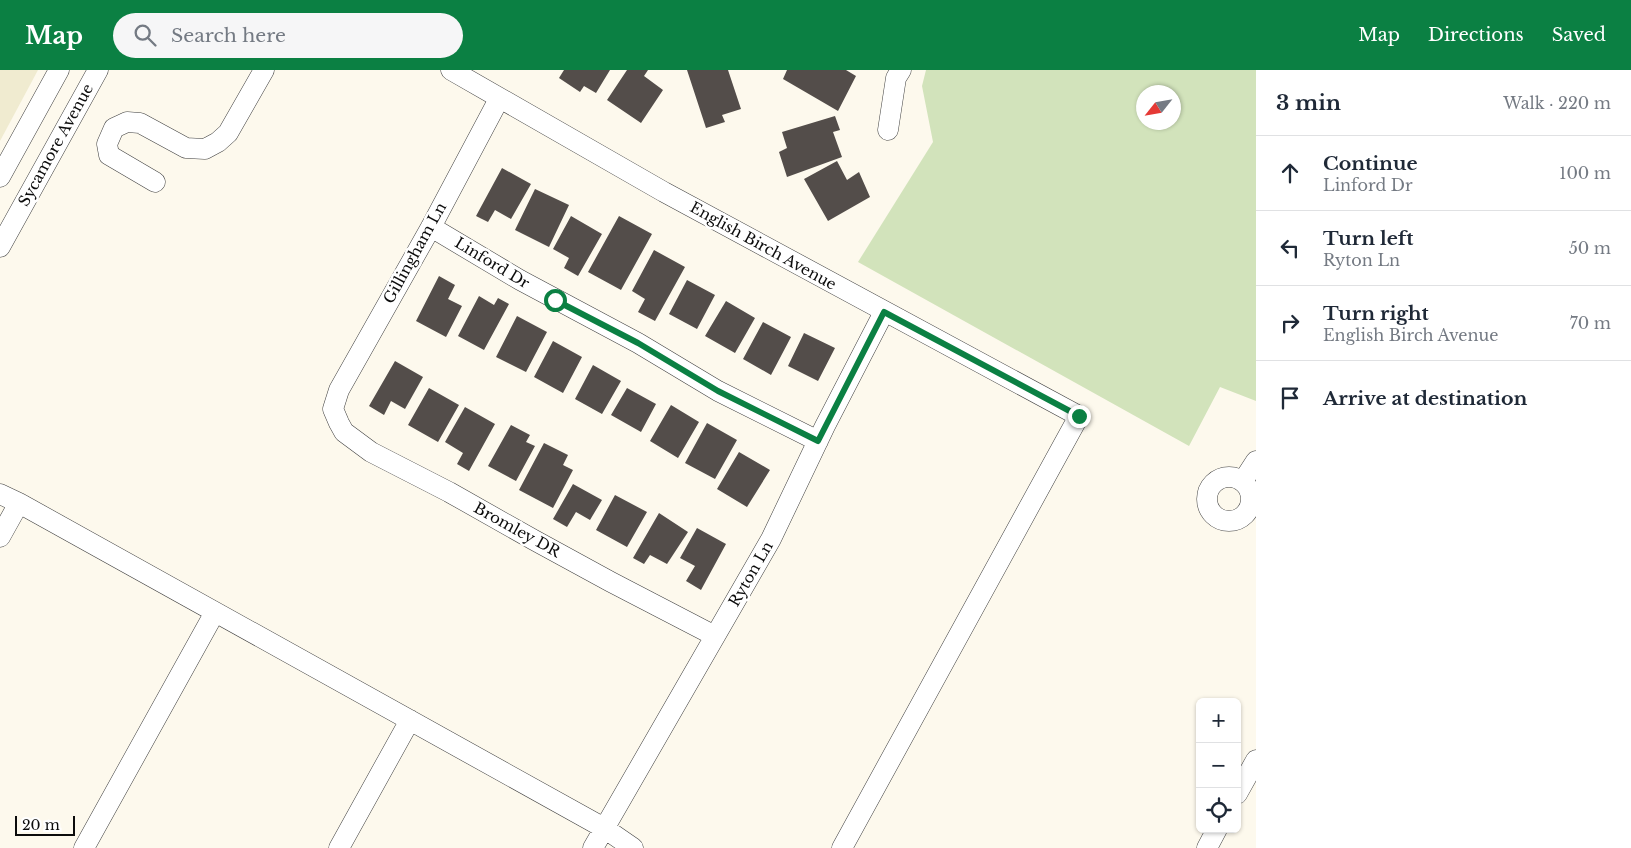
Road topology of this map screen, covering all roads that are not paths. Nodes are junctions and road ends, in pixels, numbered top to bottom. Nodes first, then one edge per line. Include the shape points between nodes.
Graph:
1 (59, 70) edge
2 (98, 70) edge
3 (264, 70) edge
4 (450, 70) edge
5 (900, 70) edge
6 (499, 99) junction
7 (888, 130) dead end
8 (0, 177) edge
9 (155, 182) dead end
10 (431, 226) junction
11 (0, 247) edge
12 (884, 312) junction
13 (333, 409) joint
14 (818, 441) junction
15 (1256, 461) edge
16 (1243, 480) junction
17 (0, 494) edge
18 (19, 503) junction
19 (1252, 514) edge
20 (0, 537) edge
21 (215, 612) junction
22 (715, 636) junction
23 (410, 720) junction
24 (1256, 760) edge
25 (1240, 788) edge
26 (604, 828) junction
27 (1215, 833) edge
28 (84, 848) edge
29 (339, 848) edge
30 (593, 848) edge
31 (633, 848) edge
32 (842, 848) edge
33 (1207, 848) edge

1 - 8 street
2 - 11 street, Sycamore Avenue
3 - 9 street via 228,133 204,149 186,148 140,123 127,122 114,128 106,144 109,155
4 - 6 street, English Birch Avenue
5 - 7 street
6 - 10 street, Gillingham Ln
6 - 12 street, English Birch Avenue
10 - 13 street, Gillingham Ln via 338,390
10 - 14 street, Linford Dr via 718,391
12 - 14 street, Ryton Ln
12 - 32 street, English Birch Avenue via 1079,416
13 - 22 street, Bromley DR via 344,432 371,452
14 - 22 street, Ryton Ln via 771,539
15 - 16 street
16 - 19 street via 1251,492
16 - 19 street via 1222,478 1211,486 1207,500 1212,513 1224,521
17 - 18 street
18 - 20 street
18 - 21 street
21 - 23 street
21 - 28 street
22 - 26 street, Ryton Ln
23 - 26 street
23 - 29 street
24 - 25 street
26 - 30 street, Ryton Ln
26 - 31 street
27 - 33 street

